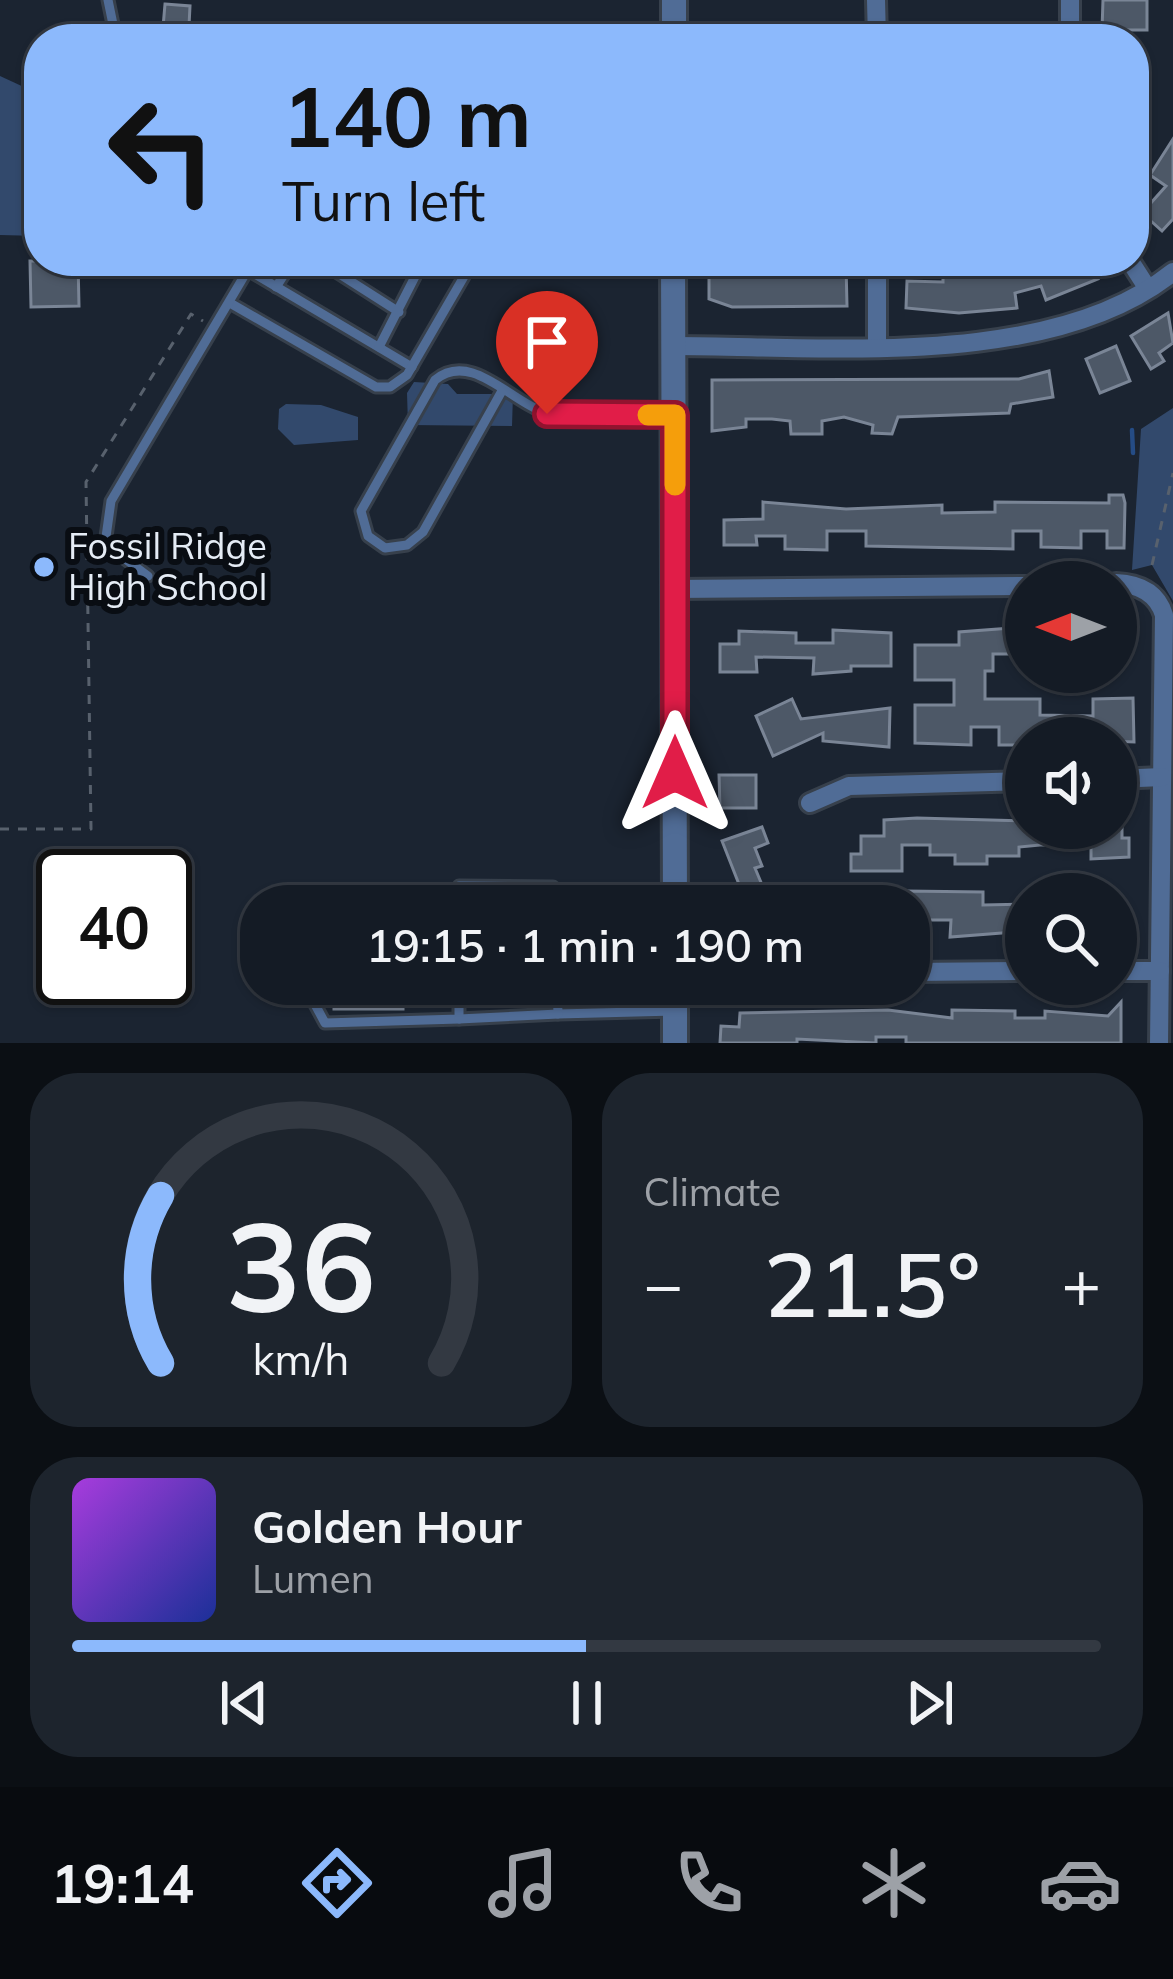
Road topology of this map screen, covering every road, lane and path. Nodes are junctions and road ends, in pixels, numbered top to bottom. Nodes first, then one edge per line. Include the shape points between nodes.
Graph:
1 (1173, 272) edge
2 (245, 276) edge
3 (263, 276) edge
4 (283, 276) edge
5 (343, 276) edge
6 (416, 276) edge
7 (464, 276) edge
8 (673, 276) edge
9 (877, 276) edge
10 (1140, 276) edge
11 (1146, 286) junction
12 (276, 287) junction
13 (230, 303) junction
14 (399, 312) junction
15 (215, 327) junction
16 (878, 344) junction
17 (675, 346) junction
18 (379, 347) junction
19 (412, 367) junction
20 (502, 389) junction
21 (675, 415) junction
22 (1173, 473) edge
23 (1152, 565) dead end
24 (148, 576) dead end
25 (1005, 586) edge
26 (1137, 586) edge
27 (674, 589) junction
28 (1162, 777) junction
29 (1137, 778) edge
30 (1005, 782) edge
31 (809, 803) dead end
32 (0, 829) edge
33 (675, 885) edge
34 (1005, 971) edge
35 (1137, 971) edge
36 (1160, 971) junction
37 (930, 972) edge
38 (315, 1005) edge
39 (459, 1005) edge
40 (557, 1005) edge
41 (675, 1005) edge
42 (675, 1011) junction
43 (558, 1014) junction
44 (459, 1019) junction
45 (675, 1043) edge
46 (1159, 1043) edge

1 - 11 street
2 - 13 lane
3 - 12 lane
4 - 12 lane
5 - 14 lane
6 - 14 lane
7 - 19 lane
8 - 17 street
9 - 16 street
10 - 11 street
11 - 16 street via 1099,314 1037,335
12 - 18 lane
13 - 15 lane
13 - 19 lane via 376,387 390,387
14 - 18 lane
15 - 24 lane via 111,501 105,544
15 - 32 path via 191,314 86,482 91,829
16 - 17 street
17 - 21 street
18 - 19 lane
20 - 20 lane via 465,369 435,380 361,511 368,536 385,548 423,532
20 - 21 lane via 547,414
21 - 27 street
22 - 23 path
25 - 27 street
26 - 28 street via 1164,615
27 - 33 street
28 - 29 street
28 - 36 street
30 - 31 street via 849,786
34 - 37 street
35 - 36 street
36 - 46 street
38 - 44 lane via 325,1023
39 - 44 lane
40 - 43 lane
41 - 42 street
42 - 43 lane
42 - 45 street
43 - 44 lane

